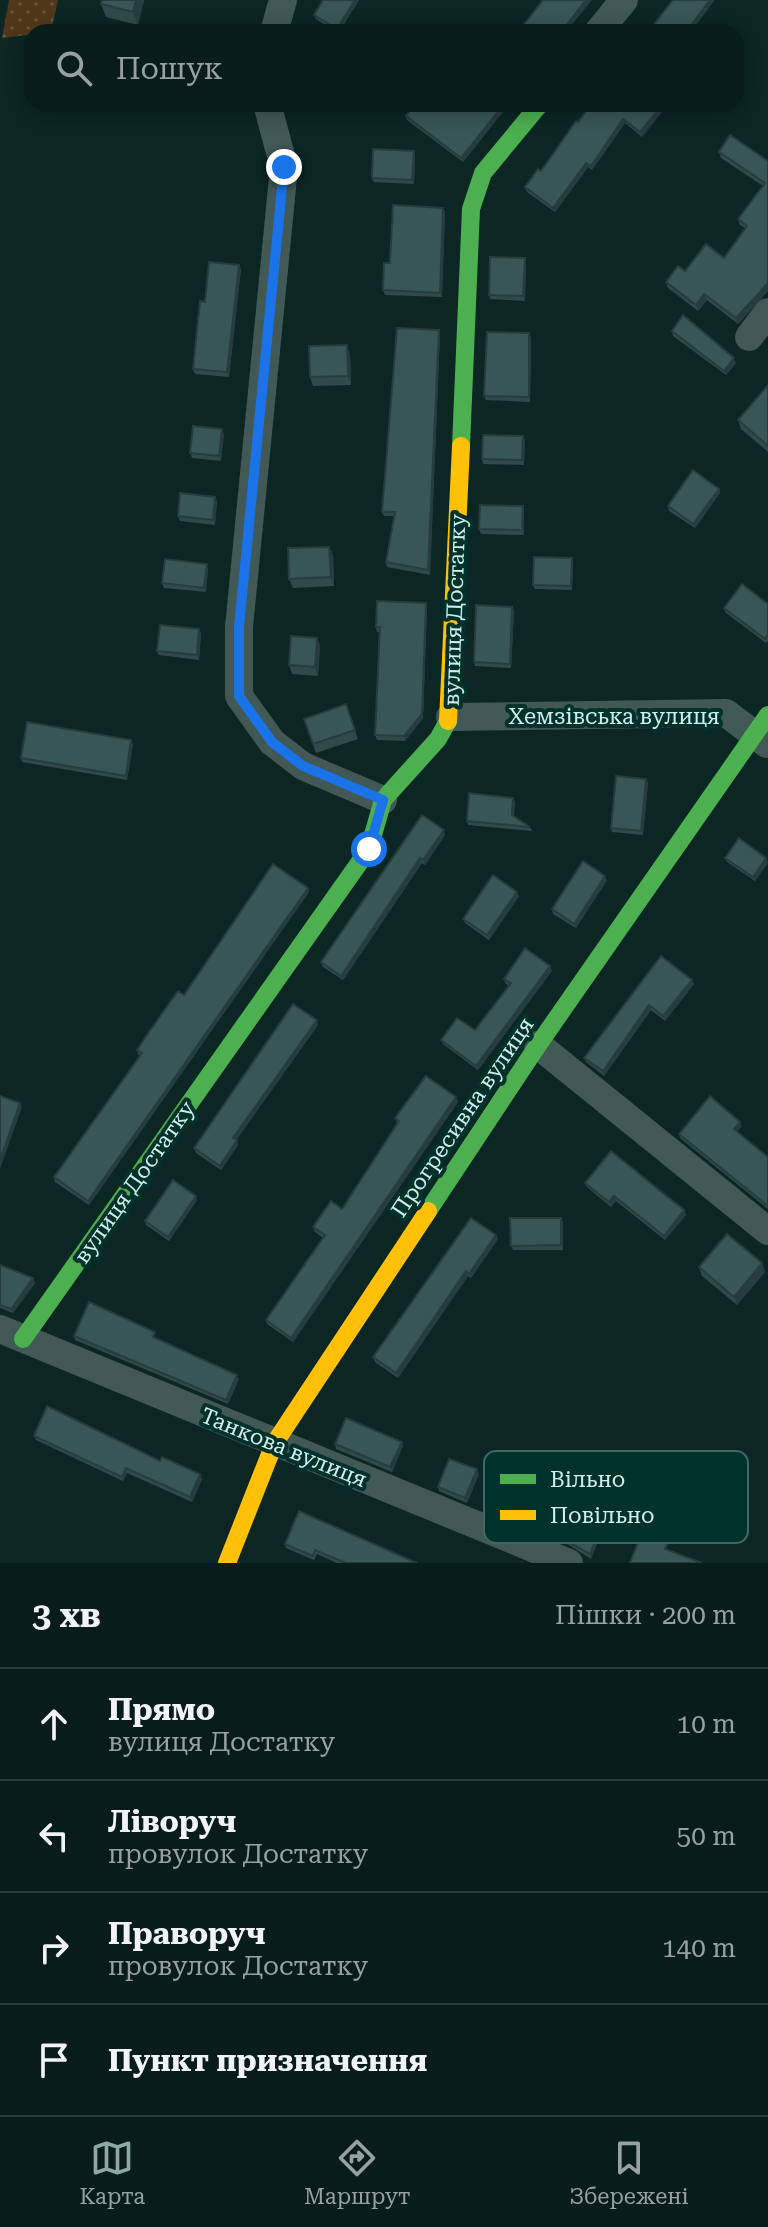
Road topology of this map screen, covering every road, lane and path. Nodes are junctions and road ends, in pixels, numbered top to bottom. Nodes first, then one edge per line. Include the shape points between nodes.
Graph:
1 (283, 0) edge
2 (624, 0) edge
3 (276, 24) edge
4 (604, 24) edge
5 (269, 112) edge
6 (533, 112) edge
7 (768, 312) edge
8 (749, 337) dead end
9 (450, 717) junction
10 (763, 731) edge
11 (383, 800) junction
12 (538, 1045) junction
13 (768, 1231) edge
14 (12, 1334) edge
15 (274, 1444) junction
16 (484, 1529) edge
17 (519, 1543) edge
18 (227, 1563) edge
19 (569, 1563) edge

1 - 3 street
2 - 4 street
5 - 11 street via 284,167 239,627 239,696 272,742 303,766
6 - 9 street, вулиця Достатку via 483,173 471,209
7 - 8 street
9 - 10 street, Хемзівська вулиця via 726,713
9 - 11 street, вулиця Достатку via 438,739
10 - 12 street, Прогресивна вулиця
11 - 14 street, вулиця Достатку via 369,849
12 - 13 street
12 - 15 street, Прогресивна вулиця
14 - 15 street, Танкова вулиця
15 - 16 street, Танкова вулиця
15 - 18 street, Прогресивна вулиця
17 - 19 street, Танкова вулиця

